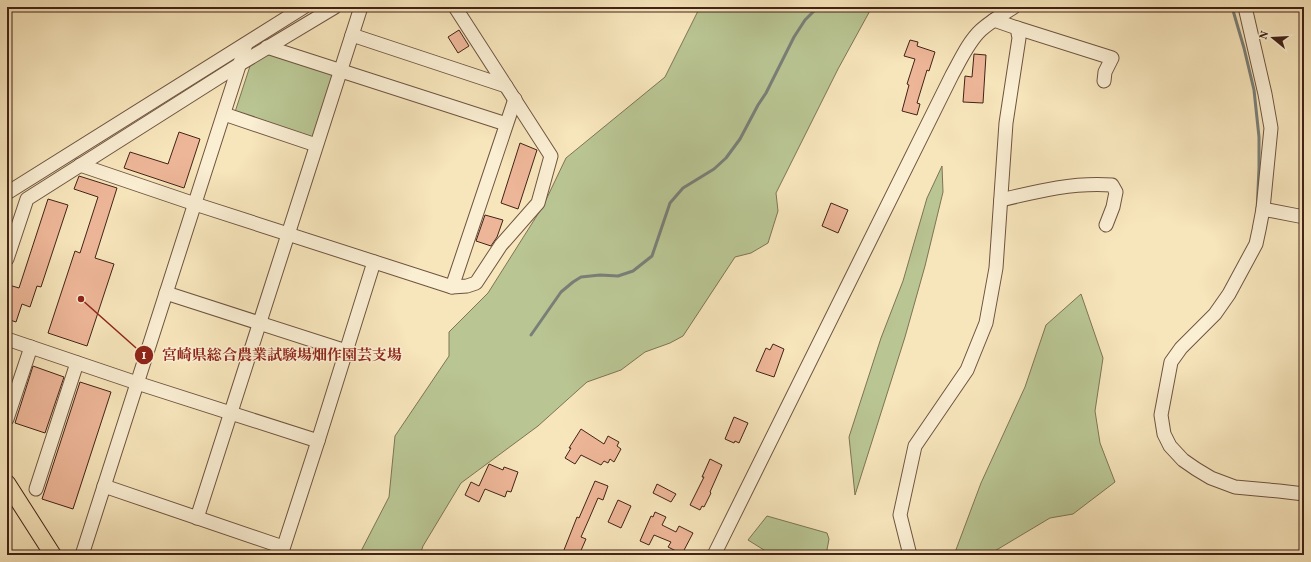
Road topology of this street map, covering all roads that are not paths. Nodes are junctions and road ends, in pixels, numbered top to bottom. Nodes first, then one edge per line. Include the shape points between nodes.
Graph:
1 (304, 7) edge
2 (335, 7) edge
3 (361, 7) edge
4 (455, 7) edge
5 (1014, 7) edge
6 (1245, 7) edge
7 (994, 20) junction
8 (1017, 28) junction
9 (352, 35) junction
10 (246, 44) junction
11 (268, 47) junction
12 (240, 64) junction
13 (340, 70) junction
14 (1104, 82) dead end
15 (506, 86) junction
16 (514, 99) junction
17 (224, 114) junction
18 (506, 124) junction
19 (316, 145) junction
20 (80, 165) junction
21 (7, 192) edge
22 (1001, 200) junction
23 (195, 204) junction
24 (1263, 209) junction
25 (1304, 217) edge
26 (1106, 225) dead end
27 (288, 234) junction
28 (7, 259) edge
29 (374, 262) junction
30 (452, 287) junction
31 (166, 293) junction
32 (259, 323) junction
33 (7, 339) edge
34 (31, 347) junction
35 (346, 351) junction
36 (77, 363) junction
37 (137, 383) junction
38 (230, 413) junction
39 (7, 419) edge
40 (318, 441) junction
41 (7, 483) edge
42 (104, 486) junction
43 (36, 489) dead end
44 (1304, 494) edge
45 (197, 518) junction
46 (282, 551) edge
47 (53, 555) edge
48 (82, 555) edge
49 (714, 555) edge
50 (910, 555) edge

1 - 10 street
2 - 11 street
3 - 9 street
4 - 15 street
5 - 7 street
6 - 24 street via 1271,128
7 - 8 street
7 - 49 street via 980,31 952,75
8 - 14 street via 1112,58
8 - 22 street via 1019,38 1006,123
9 - 13 street
9 - 15 street
10 - 12 street
10 - 21 street
11 - 12 street
11 - 13 street
12 - 17 street
12 - 20 street
13 - 18 street
13 - 19 street
15 - 16 street
16 - 18 street
16 - 30 street via 551,156 538,203 501,245 476,283
17 - 19 street
17 - 23 street
18 - 30 street
19 - 27 street
20 - 23 street
20 - 28 street via 27,199
22 - 26 street via 1048,188 1112,185 1116,192 1114,207
22 - 50 street via 996,268 986,323 967,370 915,446 900,515
23 - 27 street
23 - 31 street
24 - 25 street
24 - 44 street via 1256,244 1229,294 1215,314 1181,348 1171,362 1161,414 1164,434 1170,446 1183,460 1211,478 1235,487
27 - 29 street
27 - 32 street
29 - 30 street
29 - 35 street
31 - 32 street
31 - 37 street
32 - 35 street
32 - 38 street
33 - 34 street
34 - 36 street
34 - 39 street
35 - 40 street
36 - 37 street
36 - 43 street
37 - 38 street
37 - 42 street
38 - 40 street
38 - 45 street
40 - 46 street
41 - 47 main road
42 - 45 street
42 - 48 street
45 - 46 street

